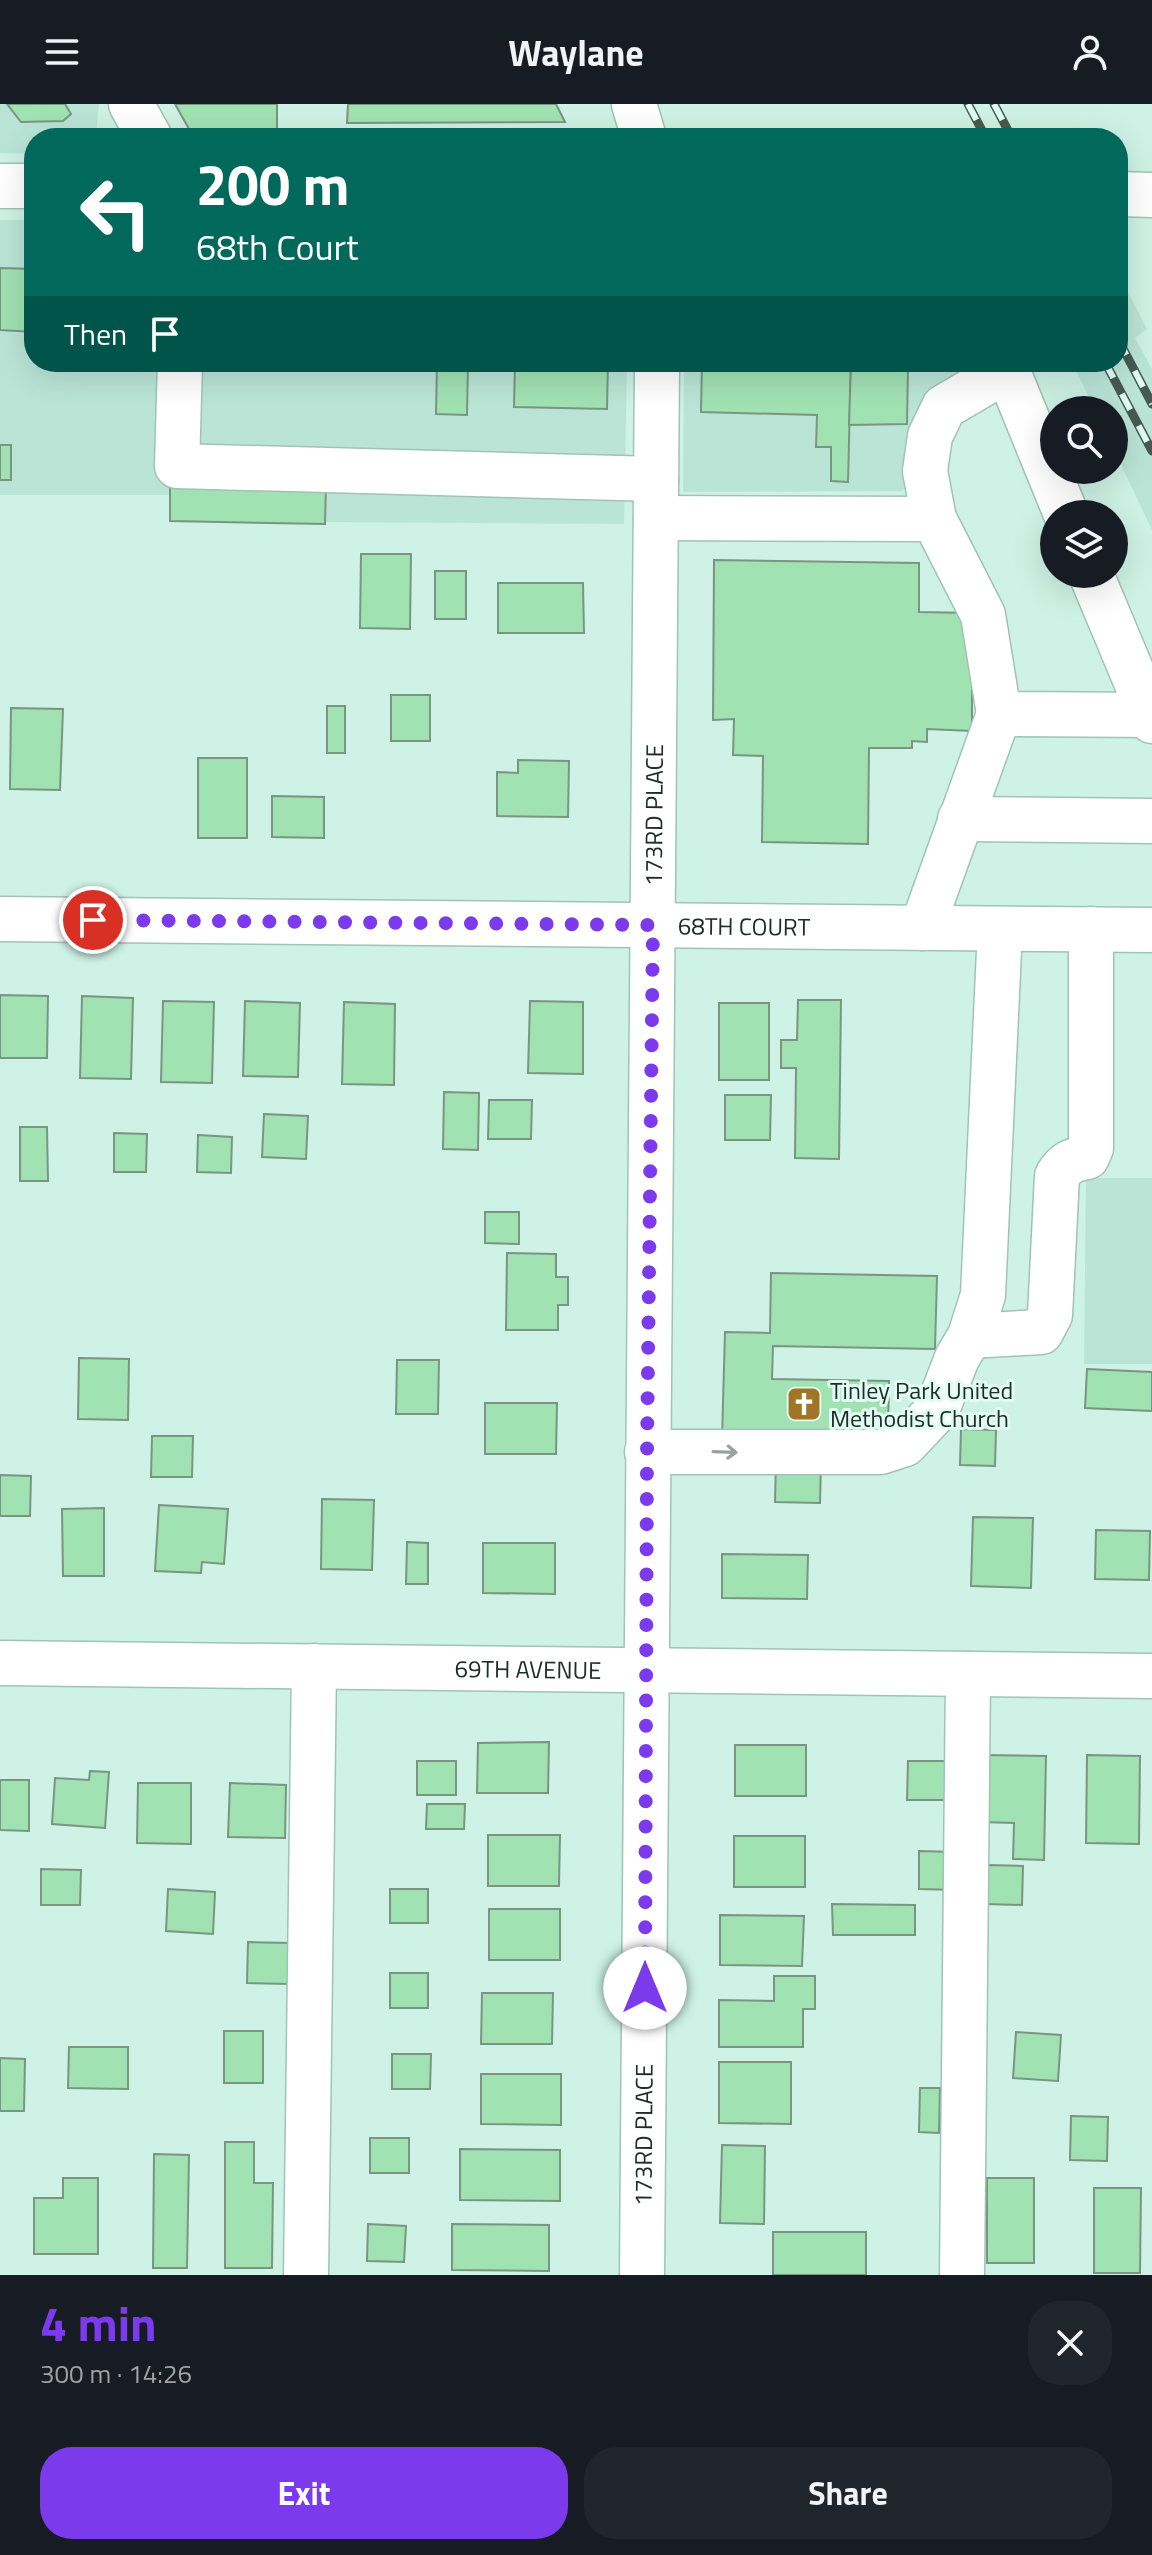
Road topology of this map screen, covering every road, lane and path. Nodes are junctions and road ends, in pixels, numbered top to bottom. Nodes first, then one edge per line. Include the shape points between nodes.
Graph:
1 (131, 104) edge
2 (634, 104) edge
3 (144, 128) edge
4 (641, 128) edge
5 (0, 186) edge
6 (24, 186) edge
7 (1128, 194) edge
8 (1152, 195) edge
9 (180, 372) edge
10 (657, 372) edge
11 (996, 372) edge
12 (1007, 372) edge
13 (656, 499) junction
14 (1060, 500) edge
15 (934, 519) junction
16 (1097, 588) edge
17 (999, 714) junction
18 (1151, 718) edge
19 (960, 819) junction
20 (1152, 821) edge
21 (0, 919) edge
22 (653, 925) junction
23 (922, 928) junction
24 (1000, 929) junction
25 (1091, 929) junction
26 (1152, 930) edge
27 (970, 1336) junction
28 (647, 1452) junction
29 (0, 1663) edge
30 (314, 1666) junction
31 (647, 1670) junction
32 (968, 1674) junction
33 (1152, 1676) edge
34 (306, 2275) edge
35 (642, 2275) edge
36 (962, 2275) edge

1 - 3 street
2 - 4 street
5 - 6 street
7 - 8 street
9 - 13 street via 177,466
10 - 13 street, 173RD PLACE
11 - 15 street via 944,407 930,436 925,471
12 - 14 street
13 - 15 street
13 - 22 street, 173RD PLACE
15 - 17 street via 983,615
16 - 18 street
17 - 18 street
17 - 19 street
19 - 20 street
19 - 23 street
21 - 22 street, 68TH COURT
22 - 23 street, 68TH COURT
22 - 28 street, 173RD PLACE
23 - 24 street, 68TH COURT
24 - 25 street, 68TH COURT
24 - 27 street via 983,1295
25 - 26 street, 68TH COURT
25 - 27 street via 1091,1148 1087,1157 1063,1165 1057,1176 1050,1315 1041,1332
28 -> 27 street via 880,1452 905,1444 937,1410
28 - 31 street, 173RD PLACE
29 - 30 street, 69TH AVENUE
30 - 31 street, 69TH AVENUE
30 - 34 street
31 - 32 street, 69TH AVENUE
31 - 35 street, 173RD PLACE
32 - 33 street, 69TH AVENUE
32 - 36 street

